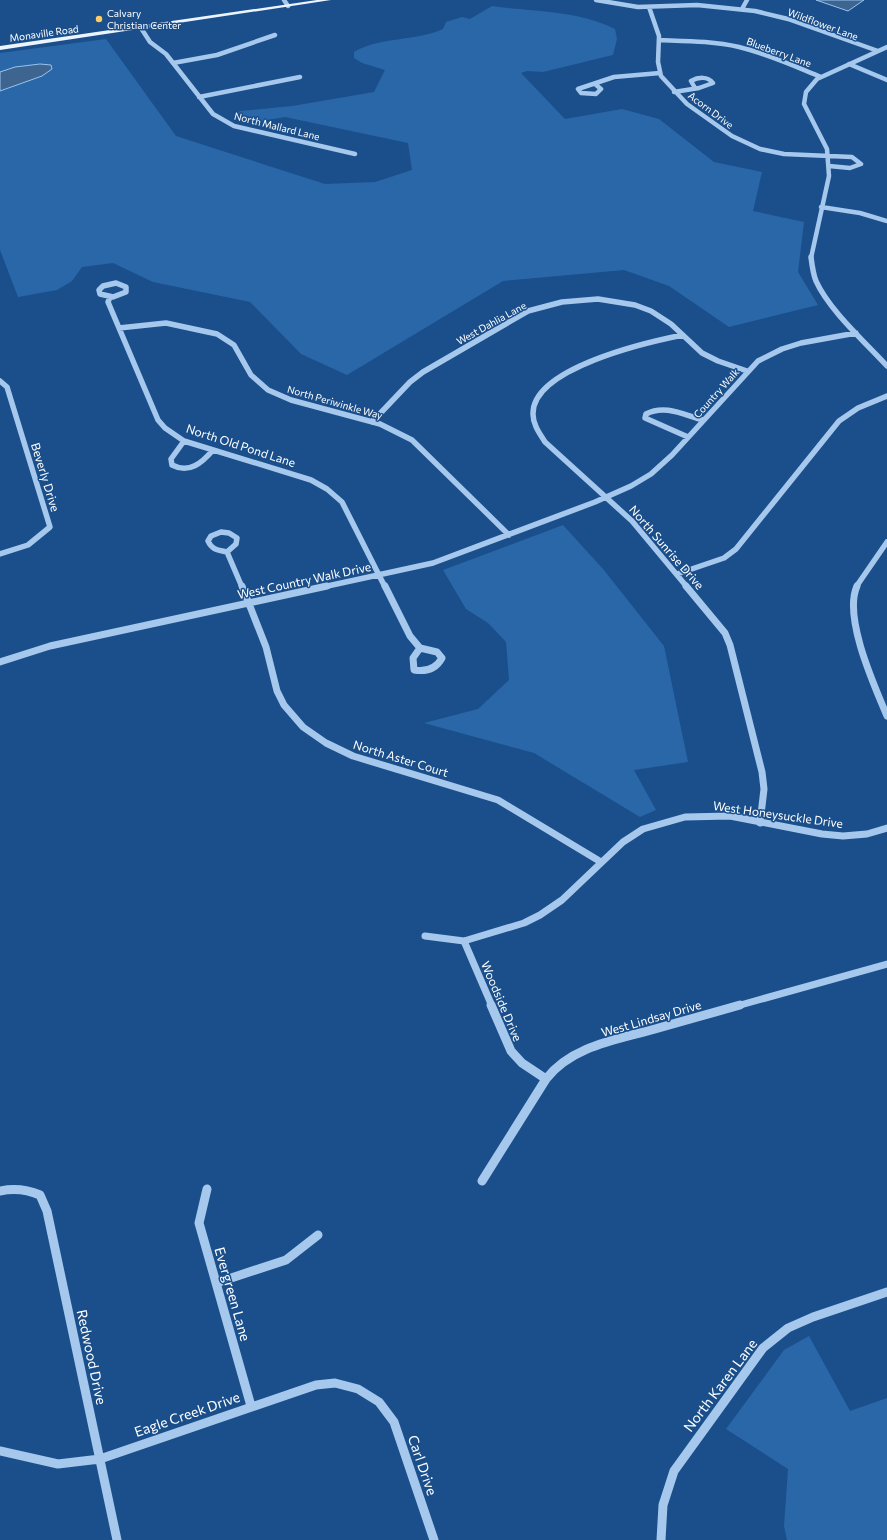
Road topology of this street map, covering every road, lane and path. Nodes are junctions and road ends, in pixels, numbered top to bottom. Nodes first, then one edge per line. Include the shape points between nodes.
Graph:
1 (284, 0) edge
2 (328, 0) edge
3 (596, 0) edge
4 (746, 0) edge
5 (288, 6) junction
6 (649, 7) junction
7 (742, 9) junction
8 (141, 28) junction
9 (275, 35) dead end
10 (659, 40) junction
11 (887, 47) edge
12 (0, 48) edge
13 (878, 51) junction
14 (173, 63) junction
15 (849, 64) junction
16 (660, 73) junction
17 (300, 77) dead end
18 (821, 77) junction
19 (887, 80) edge
20 (595, 84) junction
21 (695, 88) dead end
22 (674, 92) junction
23 (199, 97) junction
24 (355, 154) dead end
25 (828, 157) junction
26 (829, 166) junction
27 (822, 207) junction
28 (887, 215) edge
29 (884, 220) edge
30 (110, 297) junction
31 (119, 328) junction
32 (856, 333) junction
33 (683, 335) junction
34 (887, 366) edge
35 (747, 372) junction
36 (0, 381) edge
37 (887, 396) edge
38 (703, 420) junction
39 (372, 422) junction
40 (688, 437) junction
41 (184, 441) junction
42 (213, 450) junction
43 (606, 498) junction
44 (509, 535) junction
45 (887, 542) edge
46 (227, 552) dead end
47 (0, 554) edge
48 (677, 574) junction
49 (380, 575) junction
50 (248, 603) junction
51 (420, 648) junction
52 (0, 662) edge
53 (887, 716) edge
54 (760, 822) junction
55 (887, 828) edge
56 (601, 862) junction
57 (425, 936) dead end
58 (464, 941) junction
59 (887, 964) edge
60 (546, 1079) junction
61 (482, 1181) dead end
62 (207, 1189) dead end
63 (0, 1191) edge
64 (318, 1235) dead end
65 (216, 1283) junction
66 (886, 1292) edge
67 (379, 1402) joint
68 (251, 1406) junction
69 (0, 1451) edge
70 (100, 1459) junction
71 (117, 1540) edge
72 (434, 1540) edge
73 (661, 1540) edge

1 - 5 street
2 - 5 main road, Monaville Road
3 - 6 street, Wildflower Lane via 624,6
4 - 7 street
5 - 8 main road, Monaville Road
6 - 7 street, Wildflower Lane via 697,5
6 - 10 street
7 - 13 street, Wildflower Lane via 788,19
8 - 12 main road, Monaville Road
8 - 14 street, North Mallard Lane via 150,42
9 - 14 street via 217,56
10 - 16 street
10 - 18 street, Blueberry Lane via 735,46 765,54
11 - 13 street
13 - 15 street
14 - 23 street, North Mallard Lane
15 - 18 street
15 - 19 street
16 - 20 street via 620,76
16 - 22 street, Acorn Drive
17 - 23 street
18 - 25 street via 809,87 804,104
20 - 20 street via 601,89 596,94 581,93 578,89
21 - 22 street
22 - 25 street, Acorn Drive via 749,146 784,154
23 - 24 street, North Mallard Lane via 213,114 234,126
25 - 26 street
25 - 26 street, Acorn Drive via 852,157 861,164 856,168
26 - 27 street
27 - 29 street
27 - 32 street via 811,256 812,269 822,292
28 - 29 street
30 - 30 street, North Old Pond Lane via 124,294 126,287 116,283 101,288 100,294
30 - 31 street, North Old Pond Lane via 108,302
31 - 39 street, North Periwinkle Way via 166,323 217,334 234,345 251,375 268,390 292,400
31 - 41 street, North Old Pond Lane via 158,420
32 - 34 street
32 - 35 street, Country Walk via 782,348 758,361
33 - 35 street, West Dahlia Lane via 703,353
33 - 39 street, West Dahlia Lane via 654,313 622,302 592,299 542,306 528,311 424,372 410,382
33 - 43 street, North Sunrise Drive via 643,343 583,364 550,383 540,393 533,407 536,428 546,442
35 - 38 street, Country Walk
36 - 47 street, Beverly Drive via 7,388 50,527 19,550
37 - 48 street via 849,413 839,421 736,549 724,558
38 - 40 street, Country Walk
38 - 40 street via 659,408 652,409 646,414 645,418 654,423
39 - 44 street, North Periwinkle Way via 412,440
40 - 43 street, Country Walk via 651,474
41 - 42 street, North Old Pond Lane
41 - 42 street via 171,459 172,465 176,468 183,470 196,466
42 - 49 street, North Old Pond Lane via 291,473 327,489 349,512
43 - 44 street, West Country Walk Drive
43 - 48 street, North Sunrise Drive via 632,521
44 - 49 street, West Country Walk Drive via 433,563
45 - 53 street via 857,585 852,599 853,622
46 - 50 street, North Aster Court
48 - 54 street, North Sunrise Drive via 718,623 730,645 762,772 764,790
49 - 50 street, West Country Walk Drive
49 - 51 street, North Old Pond Lane via 410,636
50 - 52 street, West Country Walk Drive via 50,646
50 - 56 street, North Aster Court via 266,647 275,688 284,705 311,733 335,748 365,761 481,793 500,801
51 - 51 street via 437,652 442,658 439,665 432,669 414,670 412,660
54 - 55 street, West Honeysuckle Drive via 843,836 867,834
54 - 56 street, West Honeysuckle Drive via 730,816 705,815 662,822 643,828
56 - 58 street, West Honeysuckle Drive via 562,900 540,915 524,923
57 - 58 street
58 - 60 street, Woodside Drive via 511,1051 522,1063
59 - 60 street, West Lindsay Drive via 594,1046 574,1054 555,1066
60 - 61 street, West Lindsay Drive
62 - 65 street, Evergreen Lane via 199,1223
63 - 70 street, Redwood Drive via 10,1188 28,1189 40,1194 47,1211
64 - 65 street via 286,1260
65 - 68 street, Evergreen Lane
66 - 73 street, North Karen Lane via 788,1328 763,1348 674,1471 664,1493 660,1524
67 - 68 street, Eagle Creek Drive via 358,1389 335,1383 316,1385
67 - 72 street, Carl Drive via 394,1422
68 - 70 street, Eagle Creek Drive
69 - 70 street, Eagle Creek Drive via 58,1464
70 - 71 street, Redwood Drive

